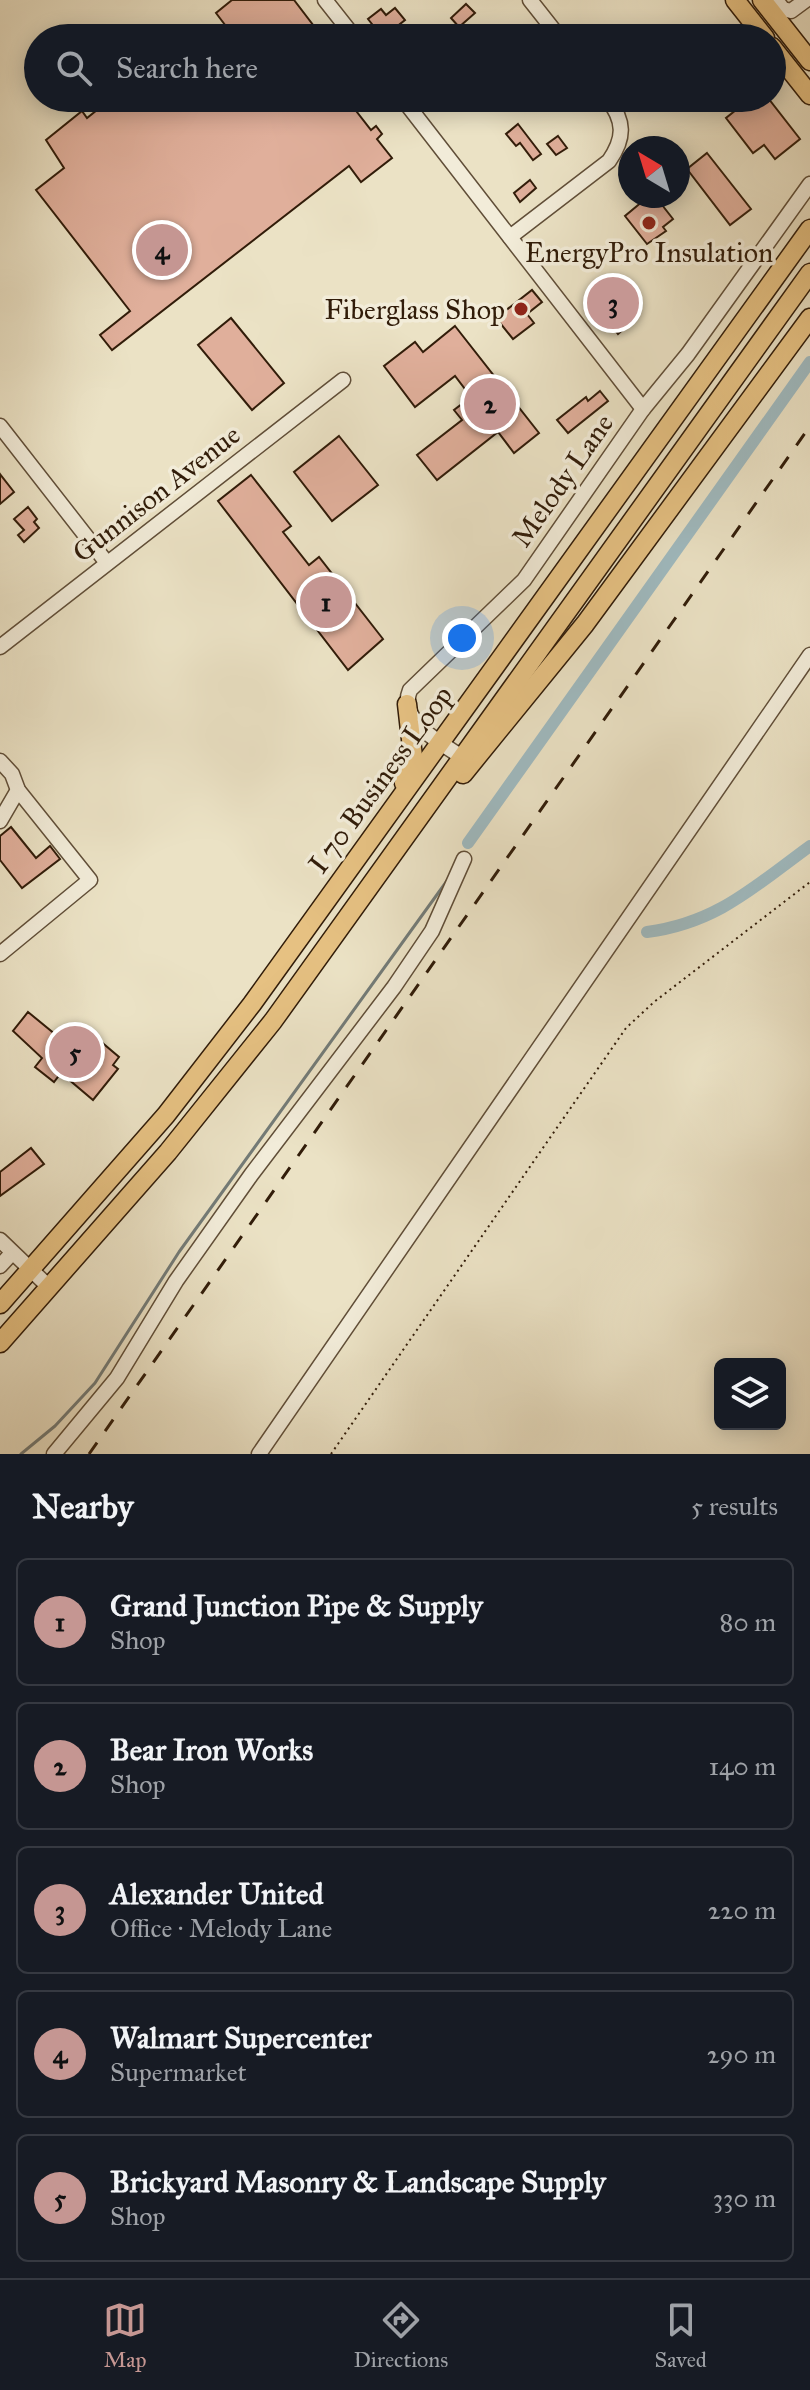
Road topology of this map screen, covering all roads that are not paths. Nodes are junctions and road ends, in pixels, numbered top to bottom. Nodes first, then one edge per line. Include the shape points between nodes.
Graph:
1 (325, 0) edge
2 (530, 0) edge
3 (735, 0) edge
4 (762, 0) edge
5 (776, 0) edge
6 (806, 0) edge
7 (344, 24) edge
8 (549, 24) edge
9 (754, 24) edge
10 (781, 24) edge
11 (786, 30) edge
12 (810, 61) edge
13 (786, 65) edge
14 (810, 95) edge
15 (413, 112) edge
16 (617, 112) edge
17 (810, 184) edge
18 (810, 229) edge
19 (510, 237) junction
20 (810, 273) edge
21 (810, 318) edge
22 (343, 380) dead end
23 (643, 409) junction
24 (0, 426) edge
25 (107, 563) junction
26 (0, 647) edge
27 (810, 655) edge
28 (407, 704) junction
29 (441, 742) junction
30 (462, 757) junction
31 (0, 761) edge
32 (18, 790) junction
33 (388, 817) junction
34 (0, 821) edge
35 (395, 851) junction
36 (464, 859) dead end
37 (0, 954) edge
38 (0, 1240) edge
39 (12, 1253) junction
40 (0, 1266) edge
41 (30, 1270) junction
42 (50, 1288) junction
43 (0, 1304) edge
44 (0, 1343) edge
45 (54, 1454) edge
46 (259, 1454) edge

1 - 7 street
2 - 8 street
3 - 9 main road
4 - 10 main road
5 - 6 street via 791,11
11 - 12 main road
13 - 14 main road
15 - 19 street, Melody Lane
16 - 19 street via 623,135 609,161
17 - 23 street
18 - 29 main road, I 70 Business Loop
19 - 23 street, Melody Lane
20 - 30 main road, I 70 Business Loop
21 - 35 main road via 576,636
22 - 25 street, Gunnison Avenue
23 - 28 street, Melody Lane via 524,580 416,682
24 - 25 street
25 - 26 street, Gunnison Avenue
27 - 46 street
28 - 29 street via 416,722
28 - 33 main road via 413,757
29 - 30 street
29 - 33 main road, I 70 Business Loop
30 - 35 main road, I 70 Business Loop
31 - 32 street
32 - 34 street
32 - 37 street via 90,880
33 - 41 main road, I 70 Business Loop via 166,1115
35 - 42 main road, I 70 Business Loop via 210,1102
36 - 45 street via 432,931 394,987 234,1199 117,1378
38 - 39 street
39 - 40 street
39 - 41 street
41 - 42 street
41 - 43 main road, I 70 Business Loop
42 - 44 main road, I 70 Business Loop

